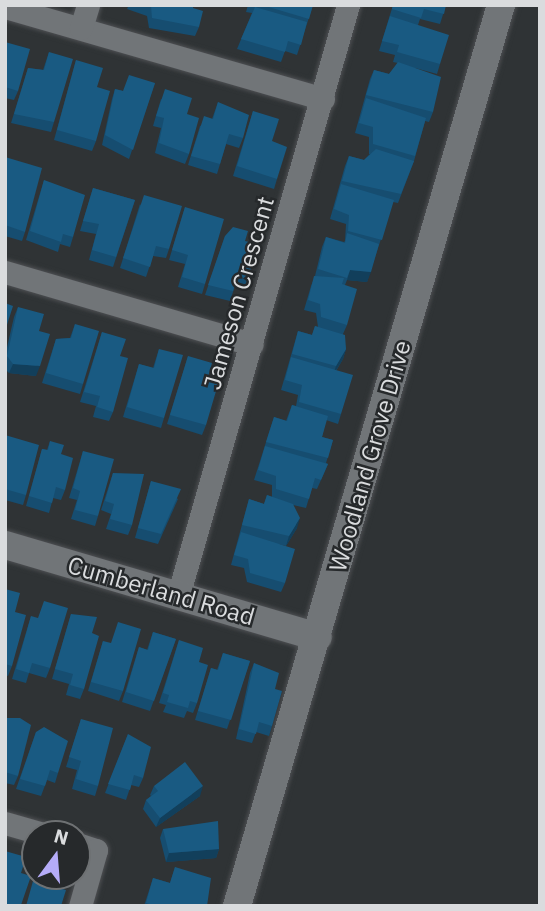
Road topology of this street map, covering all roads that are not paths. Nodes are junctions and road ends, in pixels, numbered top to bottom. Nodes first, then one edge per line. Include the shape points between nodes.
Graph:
1 (88, 5) edge
2 (348, 5) edge
3 (501, 5) edge
4 (5, 7) edge
5 (81, 28) junction
6 (323, 99) junction
7 (5, 272) edge
8 (252, 344) junction
9 (5, 545) edge
10 (178, 596) junction
11 (318, 637) junction
12 (91, 848) edge
13 (91, 868) edge
14 (237, 906) edge

1 - 5 street
2 - 6 street, Jameson Crescent
3 - 11 street, Woodland Grove Drive
4 - 5 street
5 - 6 street
6 - 8 street, Jameson Crescent
7 - 8 street
8 - 10 street, Jameson Crescent
9 - 10 street, Cumberland Road
10 - 11 street, Cumberland Road
11 - 14 street, Woodland Grove Drive
12 - 13 street via 96,850

